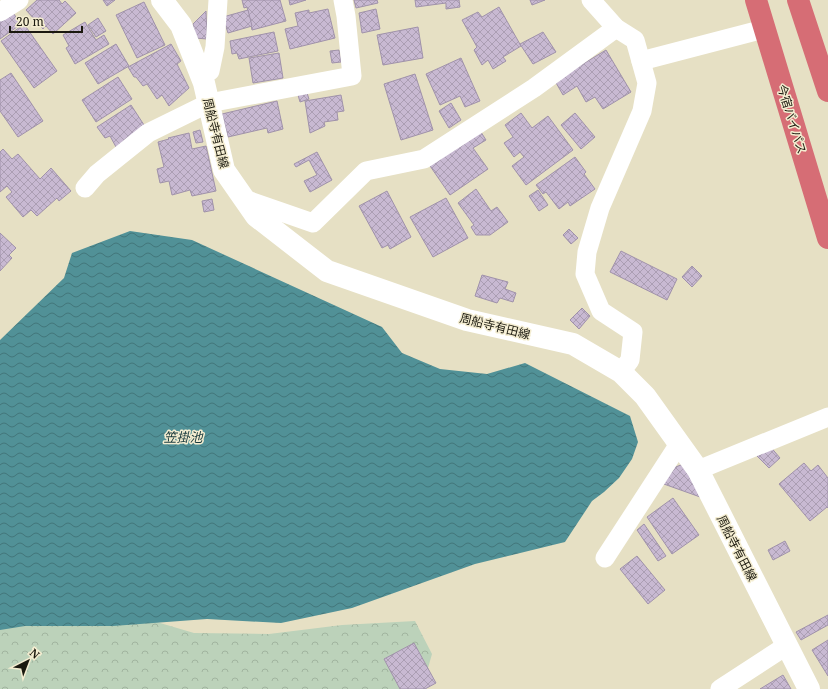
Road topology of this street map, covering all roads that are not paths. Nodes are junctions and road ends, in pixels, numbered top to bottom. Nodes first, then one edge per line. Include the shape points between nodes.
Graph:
1 (19, 0) edge
2 (162, 0) edge
3 (218, 0) edge
4 (343, 0) edge
5 (591, 0) edge
6 (756, 0) edge
7 (798, 0) edge
8 (0, 12) edge
9 (616, 28) junction
10 (764, 29) junction
11 (641, 60) junction
12 (201, 75) junction
13 (828, 91) edge
14 (208, 103) junction
15 (85, 188) dead end
16 (244, 198) junction
17 (828, 238) edge
18 (621, 372) junction
19 (828, 417) edge
20 (679, 444) junction
21 (698, 470) junction
22 (605, 558) dead end
23 (786, 646) junction
24 (720, 689) edge
25 (809, 689) edge

1 - 8 street
2 - 12 main road, 周船寺有田線 via 182,25
3 - 12 street via 215,47 210,71
4 - 14 street via 352,76
5 - 9 street
6 - 10 highway, 今宿バイパス
7 - 13 highway
9 - 11 street via 635,40
9 - 16 street via 534,88 424,159 366,171 313,223
10 - 11 street
10 - 17 highway, 今宿バイパス
11 - 18 street via 647,82 642,111 600,208 587,252 585,274 601,311 633,332 630,360
12 - 14 main road, 周船寺有田線
14 - 15 street via 148,133 97,174
14 - 16 main road, 周船寺有田線 via 224,170
16 - 18 main road, 周船寺有田線 via 256,216 327,271 467,320 573,344
18 - 20 main road, 周船寺有田線 via 645,396
19 - 21 street
20 - 21 main road, 周船寺有田線
20 - 22 street
21 - 23 main road, 周船寺有田線
23 - 24 street
23 - 25 main road, 周船寺有田線

